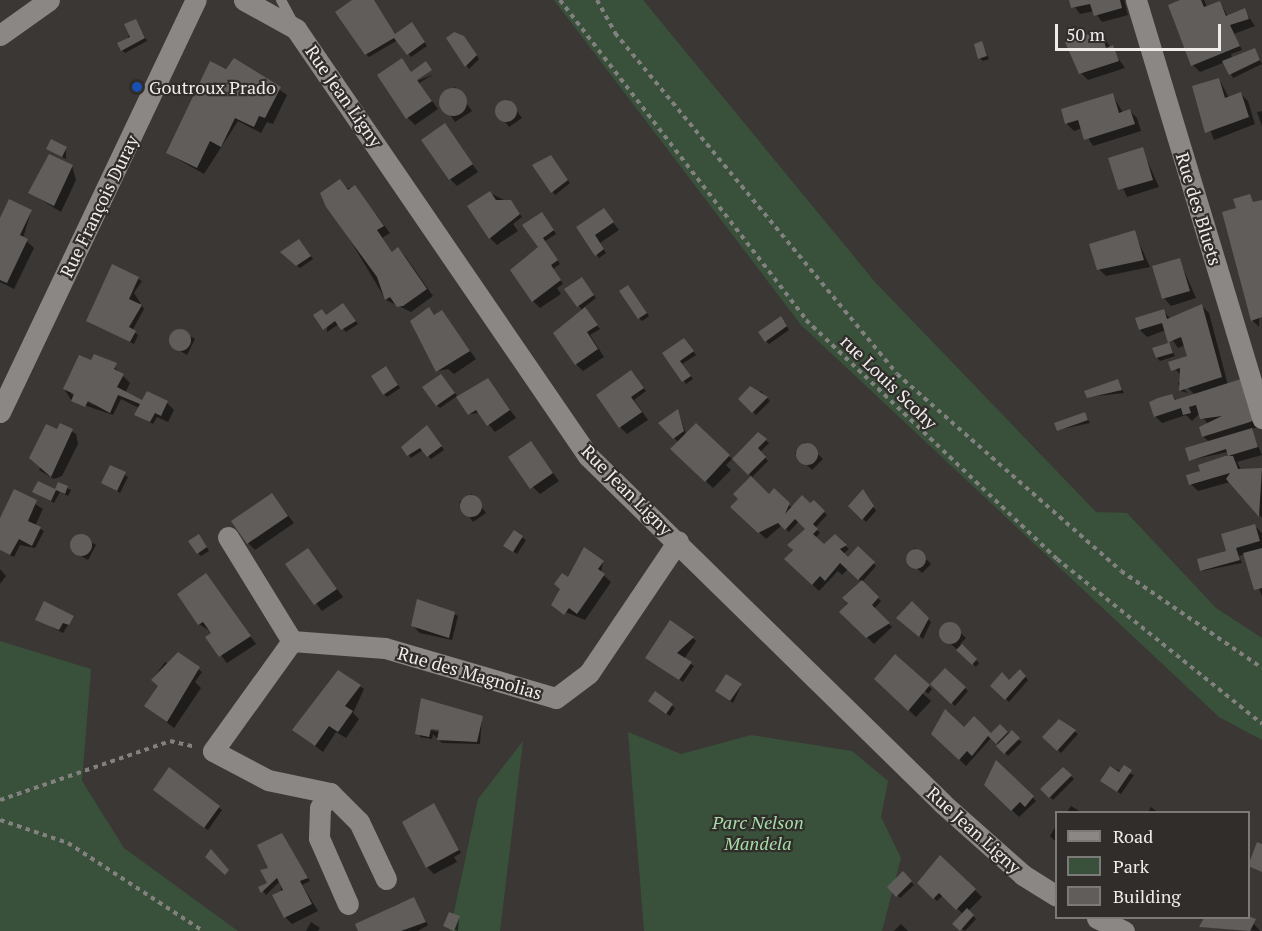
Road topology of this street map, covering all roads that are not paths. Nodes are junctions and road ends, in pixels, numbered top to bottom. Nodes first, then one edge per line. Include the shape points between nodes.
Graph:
1 (49, 0) edge
2 (196, 0) edge
3 (244, 0) edge
4 (281, 0) edge
5 (1136, 0) edge
6 (296, 29) junction
7 (0, 35) edge
8 (0, 412) edge
9 (1262, 418) edge
10 (228, 537) dead end
11 (678, 541) junction
12 (292, 641) junction
13 (330, 794) junction
14 (386, 879) dead end
15 (1055, 895) edge
16 (348, 904) dead end
17 (1099, 919) edge
18 (1124, 931) edge

1 - 7 street
2 - 8 street, Rue François Duray
3 - 6 street, Rue Jean Ligny
4 - 6 lane
5 - 9 street, Rue des Bluets
6 - 11 street, Rue Jean Ligny via 588,456
10 - 12 street
11 - 12 street, Rue des Magnolias via 589,674 556,698 385,648
11 - 15 street, Rue Jean Ligny via 942,803 1023,875
12 - 13 street via 213,751 268,780
13 - 14 street via 359,822
13 - 16 street via 320,808 319,838
17 - 18 street

